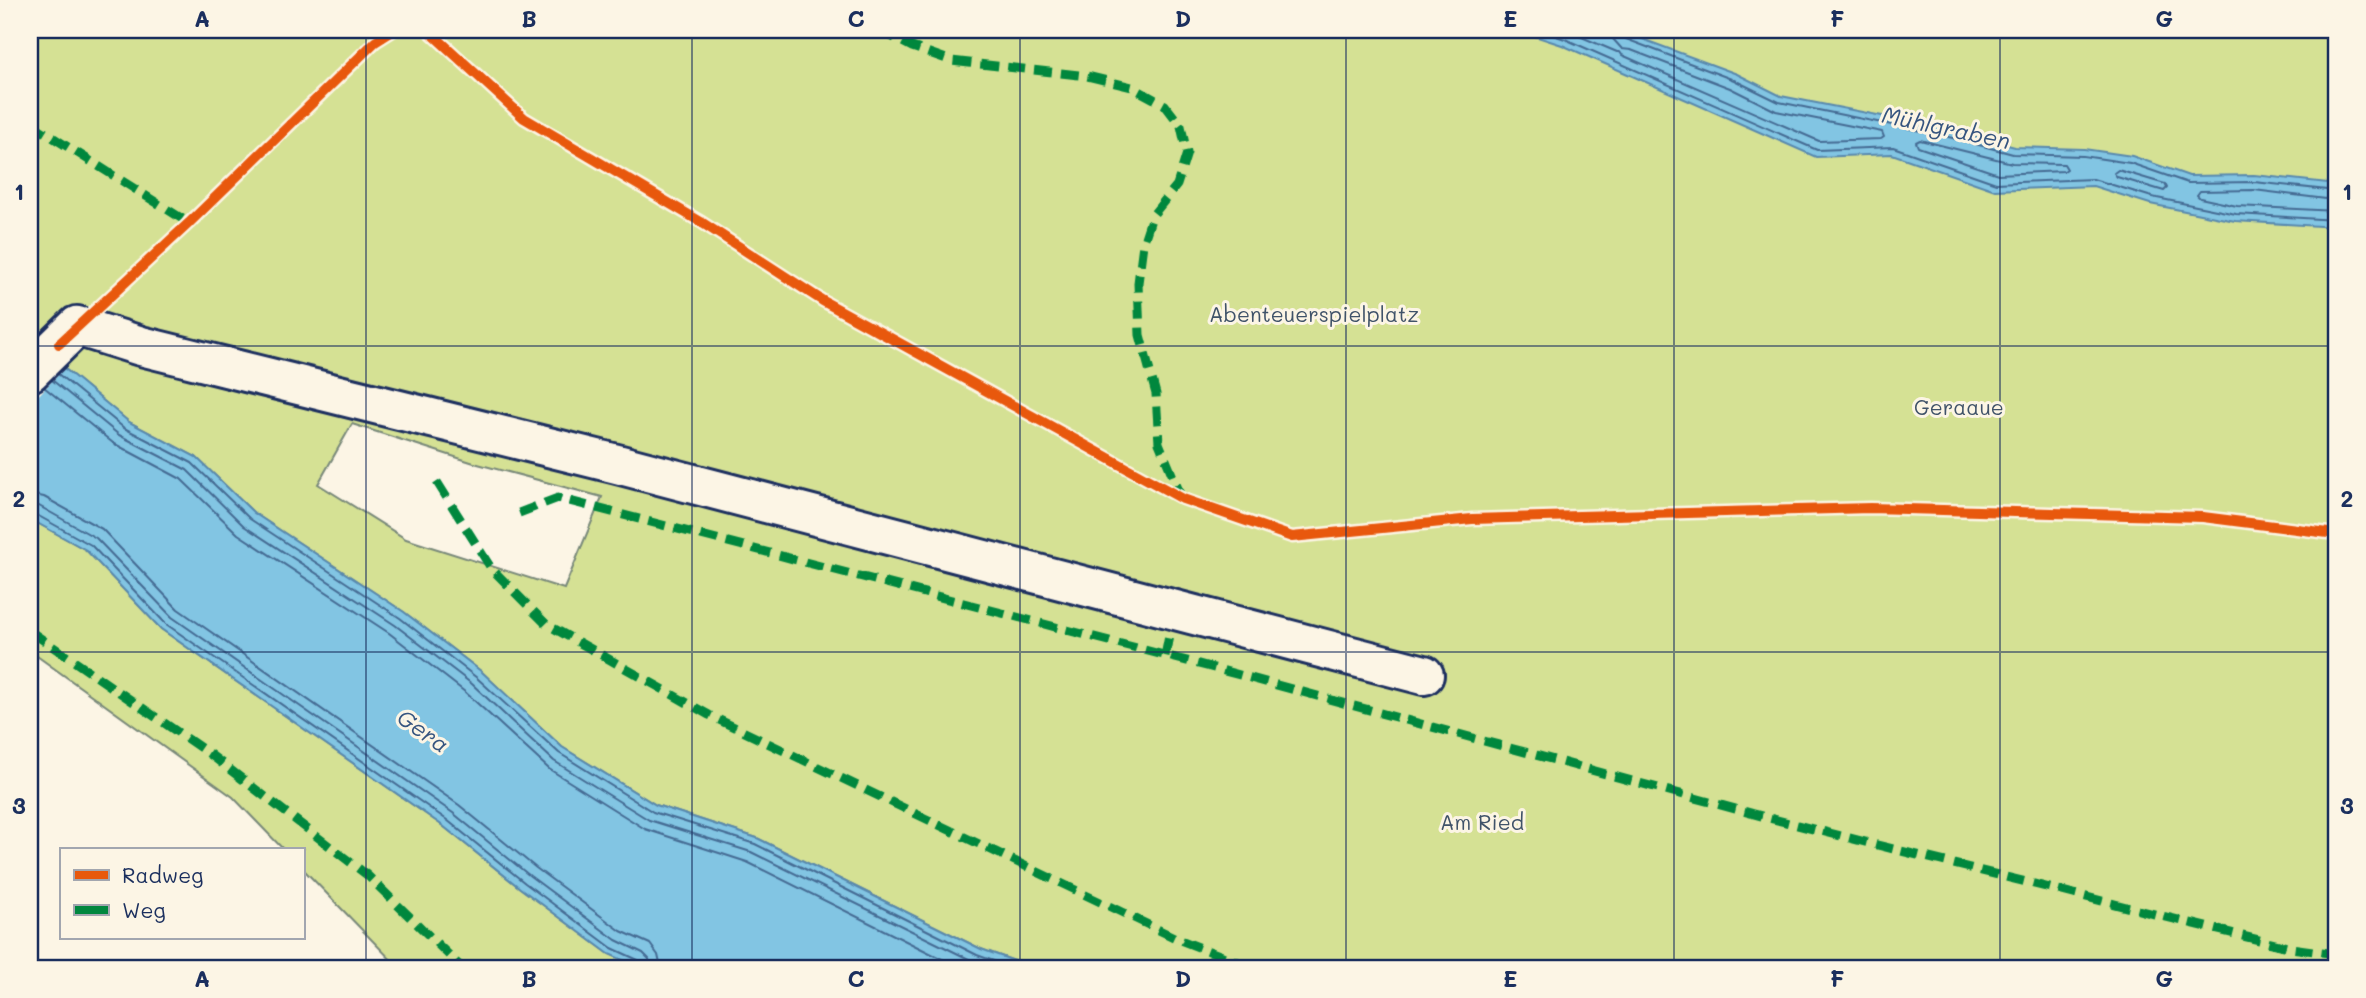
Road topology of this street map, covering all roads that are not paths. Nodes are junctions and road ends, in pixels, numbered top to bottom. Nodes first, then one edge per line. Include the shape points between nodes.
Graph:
1 (30, 373) edge
2 (1424, 675) dead end

1 - 2 lane via 76,326 617,464 1173,621

